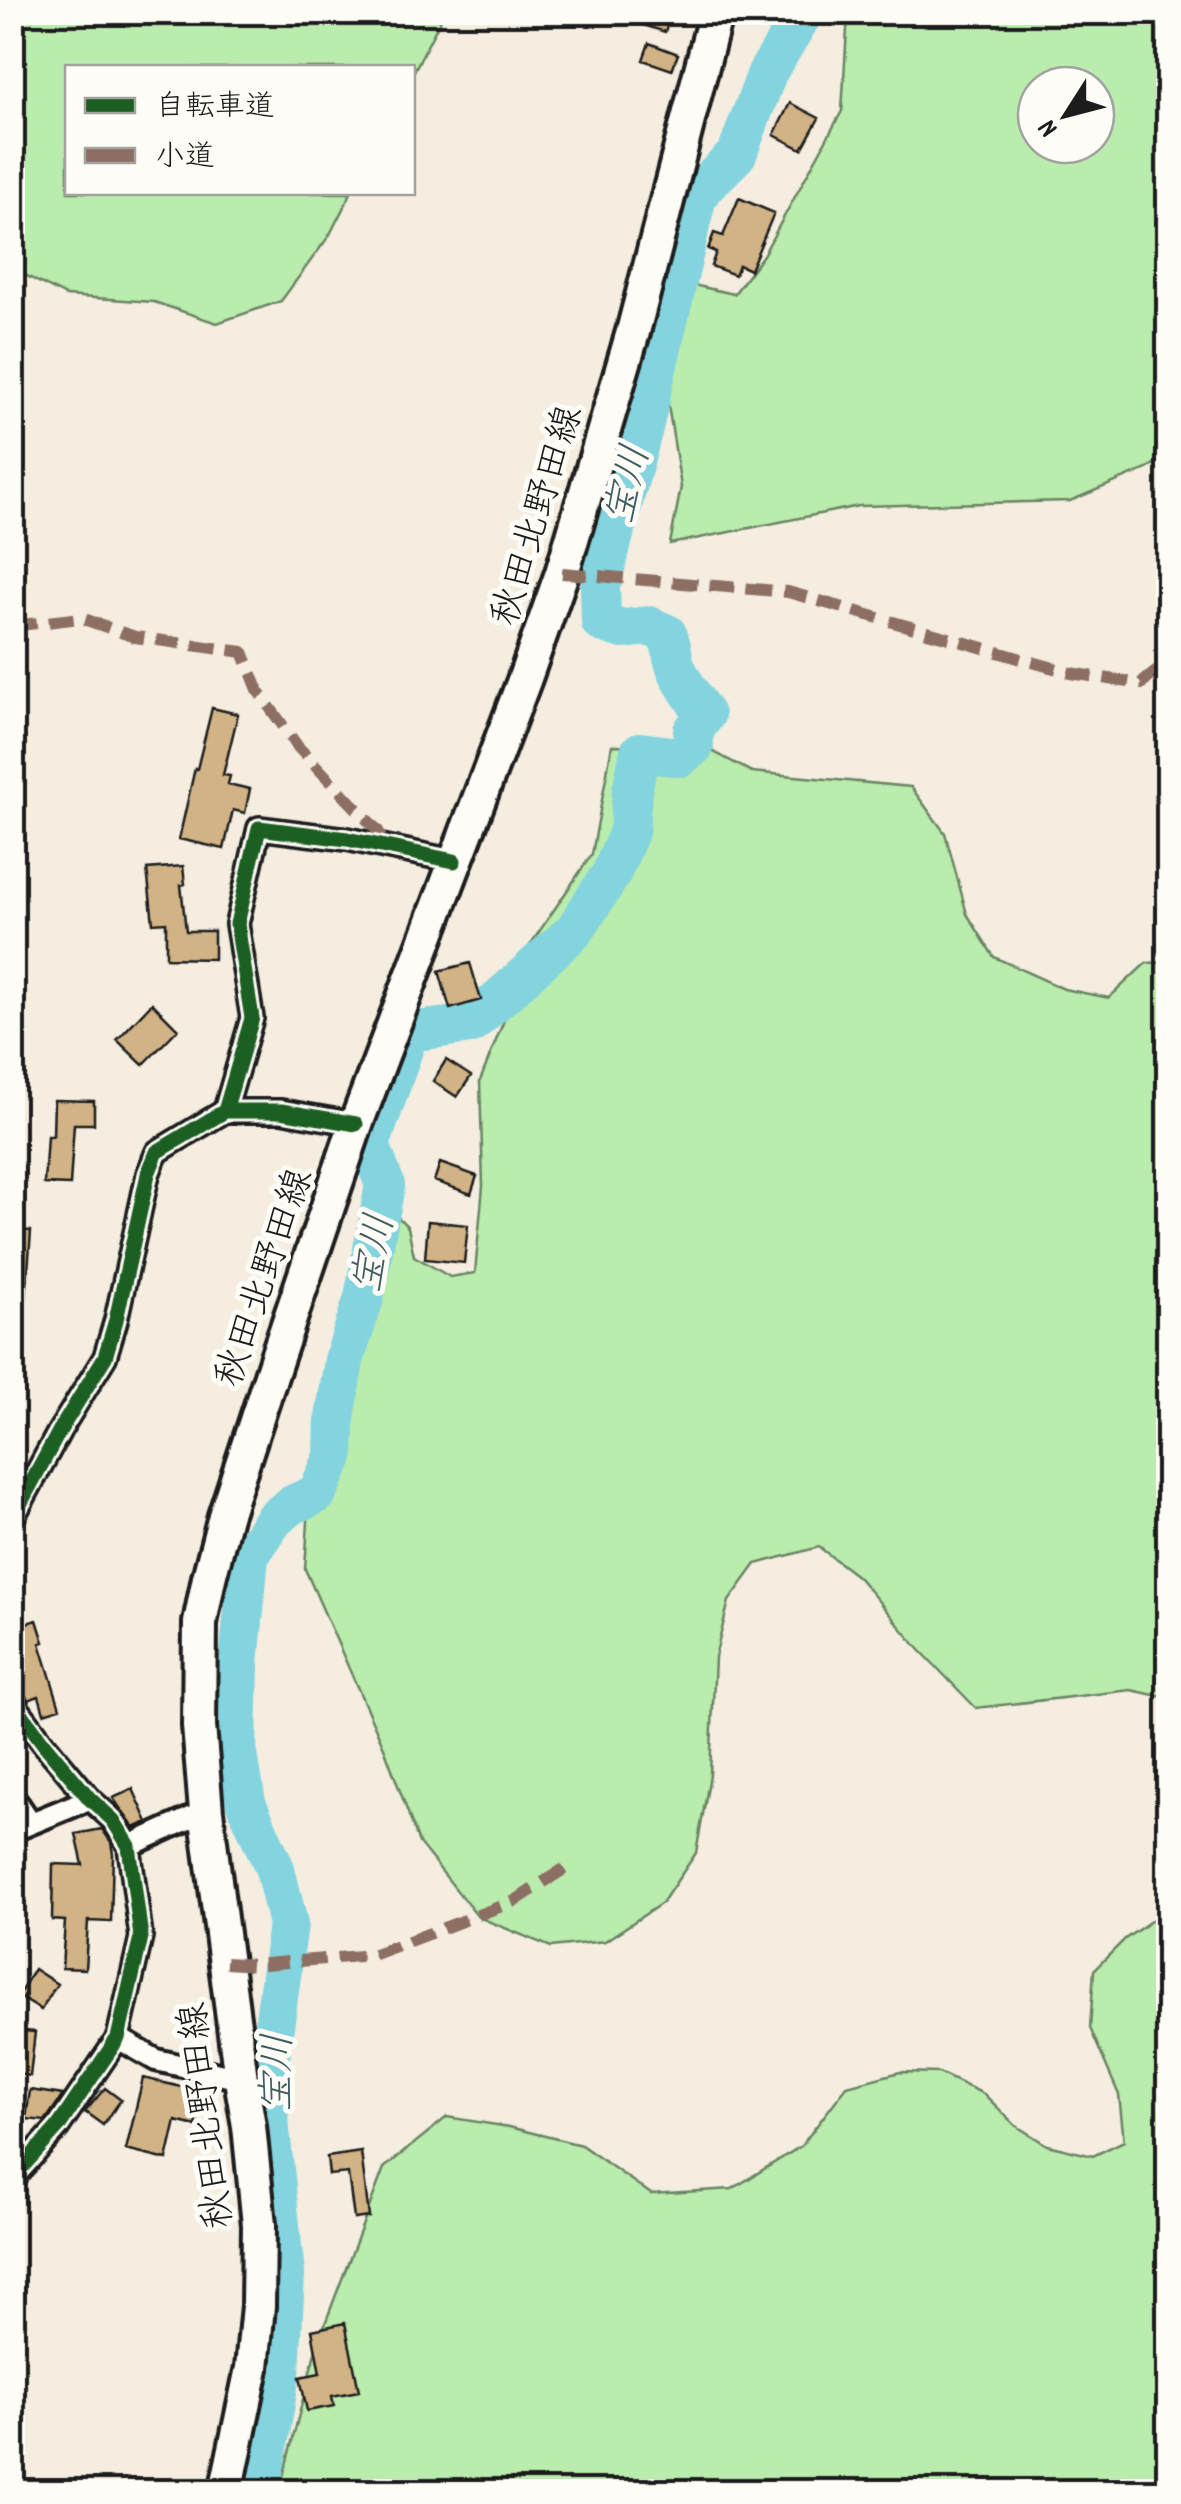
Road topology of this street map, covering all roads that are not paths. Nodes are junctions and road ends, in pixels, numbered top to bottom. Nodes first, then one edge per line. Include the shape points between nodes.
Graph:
1 (716, 12) edge
2 (454, 862) junction
3 (225, 1111) junction
4 (356, 1124) junction
5 (12, 1518) edge
6 (12, 1701) edge
7 (12, 1795) edge
8 (90, 1799) junction
9 (206, 1811) junction
10 (22, 1827) edge
11 (129, 1846) junction
12 (118, 2038) junction
13 (240, 2079) junction
14 (12, 2178) edge
15 (226, 2492) edge

1 - 2 main road, 秋田北野田線 via 562,573
2 - 3 street via 259,828 237,924 252,1018
2 - 4 main road, 秋田北野田線
3 - 4 street via 281,1111
3 - 5 street via 157,1152 105,1356
4 - 9 main road, 秋田北野田線 via 209,1578 200,1622
6 - 8 street
7 - 10 street
8 - 10 street
8 - 11 street
9 - 11 street
9 - 13 main road, 秋田北野田線
11 - 12 street via 141,1938
12 - 13 street via 156,2060
12 - 14 street via 58,2127
13 - 15 main road, 秋田北野田線 via 259,2226 258,2306

